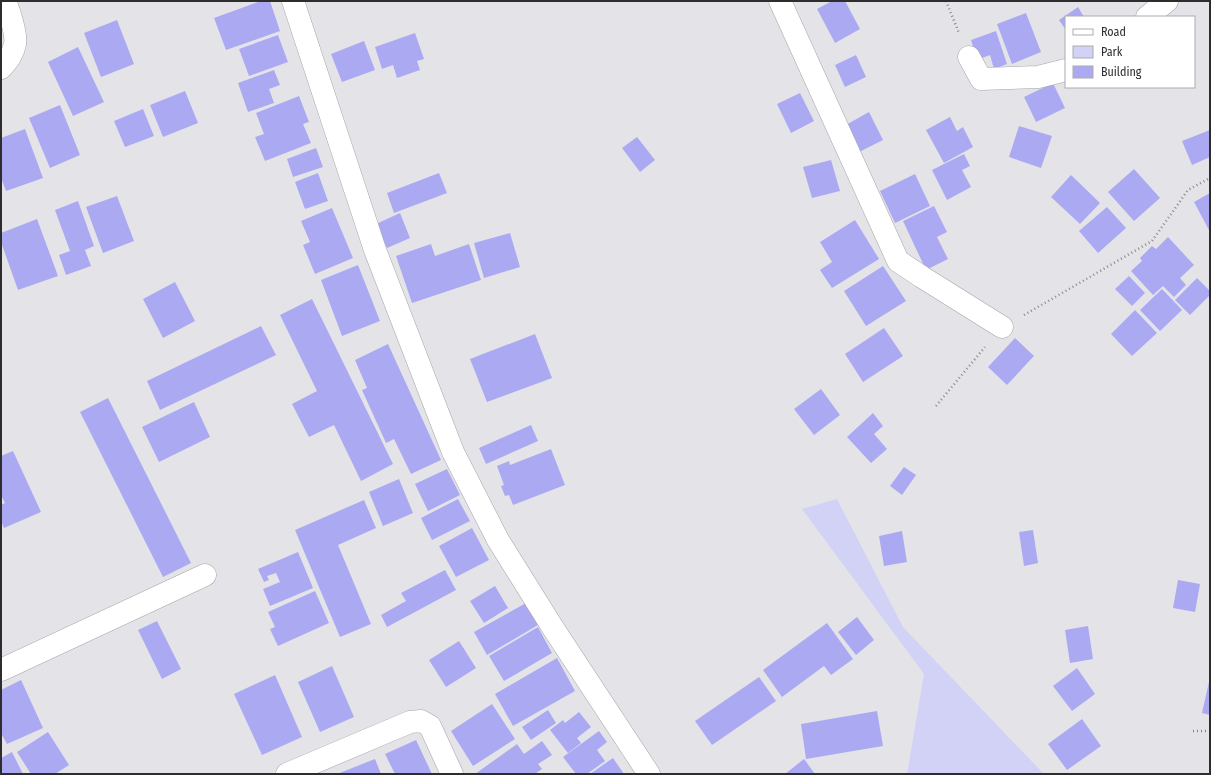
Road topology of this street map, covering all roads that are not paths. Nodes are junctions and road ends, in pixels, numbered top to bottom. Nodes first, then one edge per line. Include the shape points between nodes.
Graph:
1 (5, 1) edge
2 (293, 1) edge
3 (780, 1) edge
4 (1167, 1) edge
5 (1148, 16) edge
6 (969, 57) road end
7 (1, 68) edge
8 (1065, 70) edge
9 (1002, 327) road end
10 (205, 574) dead end
11 (1, 670) edge
12 (287, 774) edge
13 (452, 774) edge
14 (649, 774) edge

1 - 7 street via 10,11 15,43 9,60
2 - 14 street via 376,250 453,452 498,540
3 - 9 street via 898,261
4 - 5 street
6 - 8 street via 981,79 1038,77
10 - 11 street
12 - 13 street via 410,722 421,721 430,726

